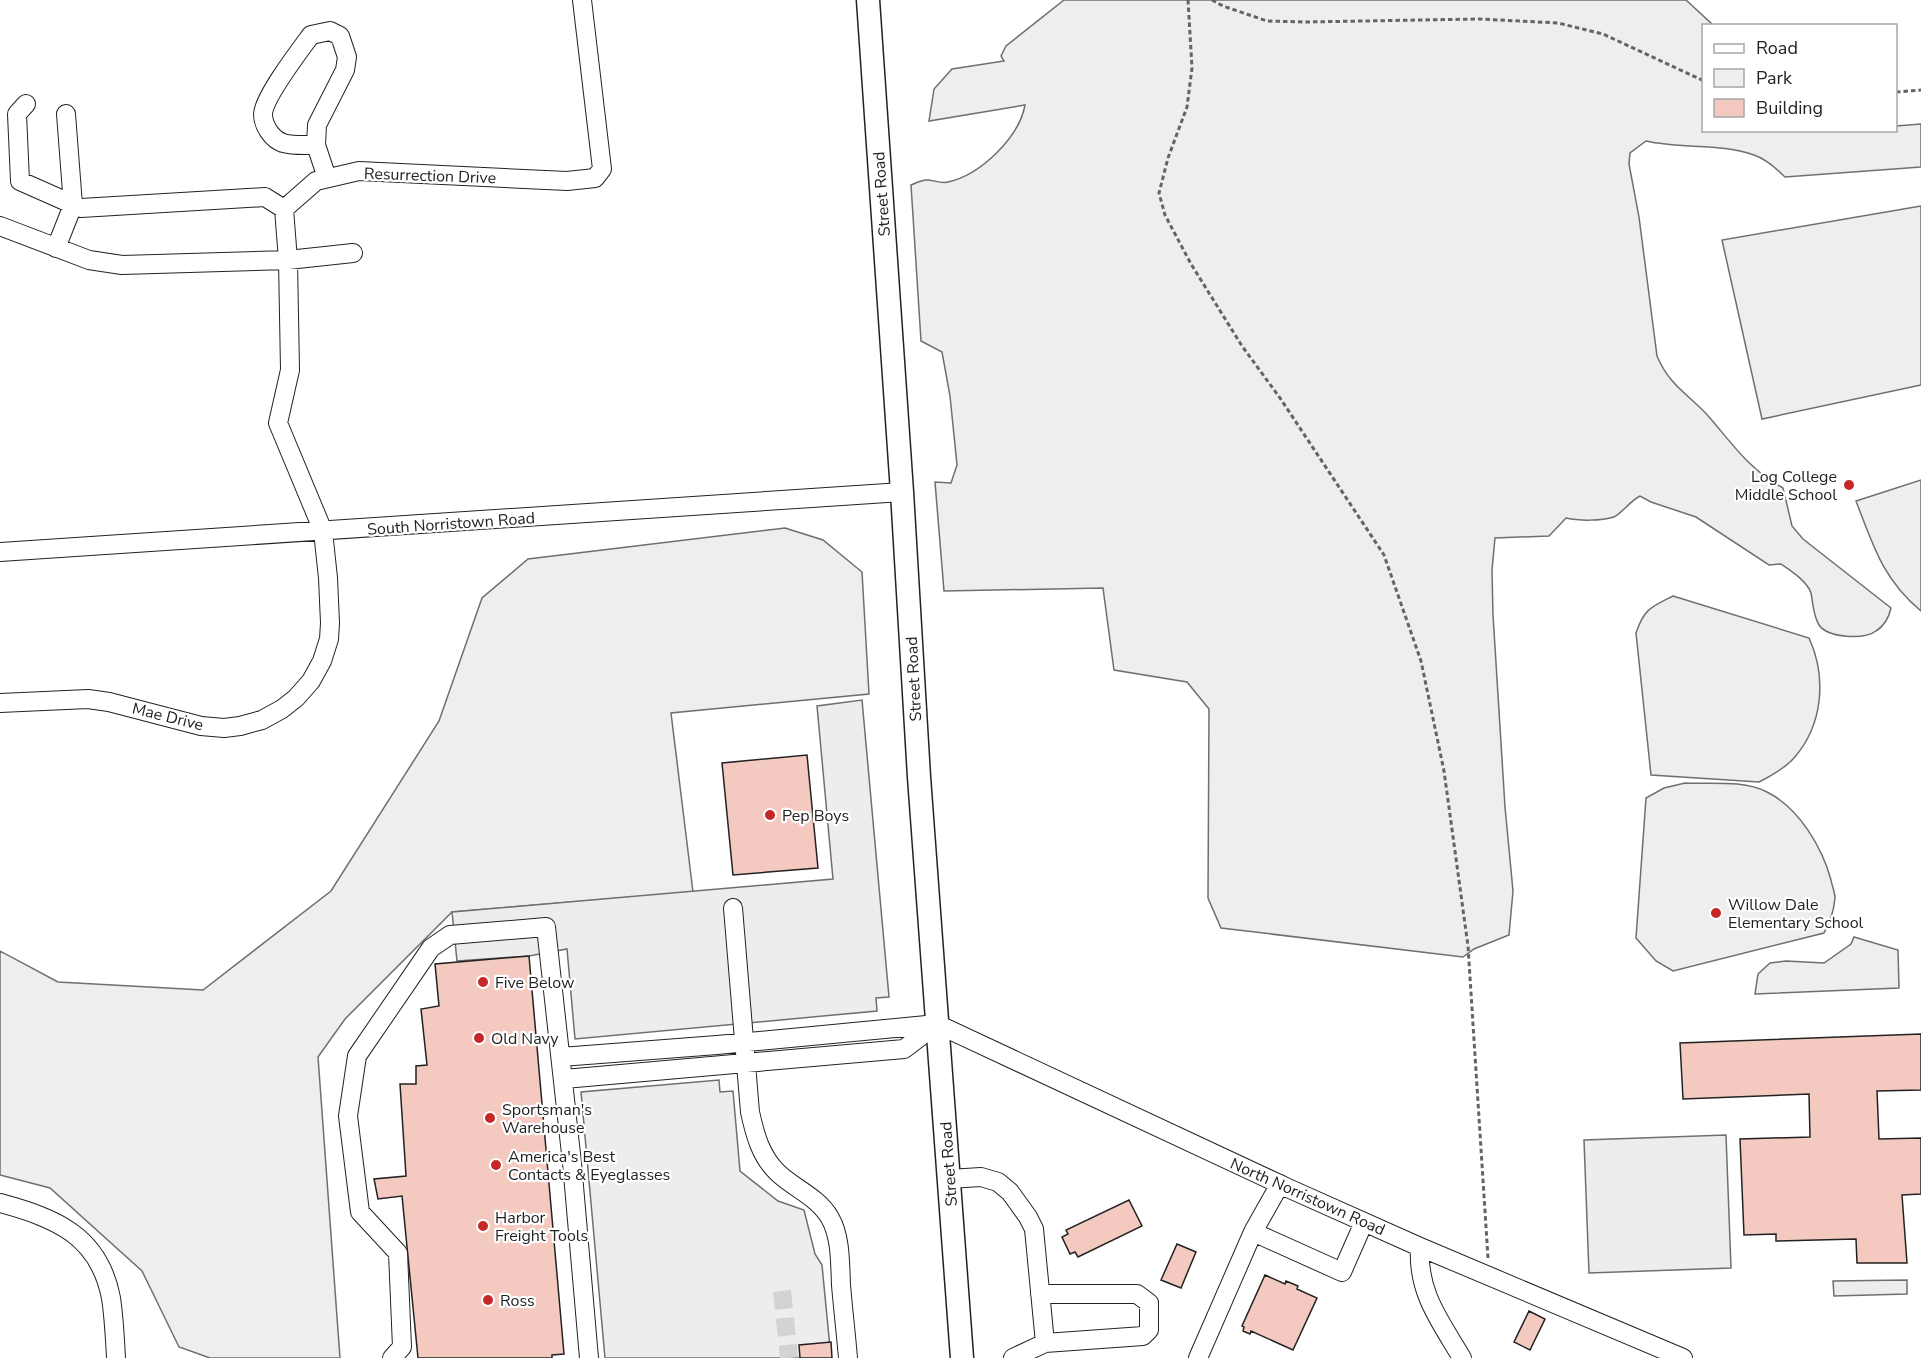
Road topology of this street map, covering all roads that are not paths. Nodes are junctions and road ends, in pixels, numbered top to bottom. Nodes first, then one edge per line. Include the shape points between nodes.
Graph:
1 (582, 0) edge
2 (868, 0) edge
3 (26, 104) dead end
4 (66, 114) dead end
5 (316, 145) junction
6 (327, 178) junction
7 (73, 205) junction
8 (284, 210) junction
9 (0, 226) edge
10 (56, 248) junction
11 (353, 253) dead end
12 (288, 260) junction
13 (902, 492) junction
14 (323, 531) junction
15 (0, 552) edge
16 (0, 704) edge
17 (733, 908) dead end
18 (937, 1023) junction
19 (746, 1042) junction
20 (561, 1056) junction
21 (747, 1063) junction
22 (564, 1079) junction
23 (949, 1179) junction
24 (1280, 1184) junction
25 (0, 1203) edge
26 (1364, 1222) junction
27 (1253, 1232) junction
28 (1420, 1247) junction
29 (1040, 1294) junction
30 (1045, 1342) junction
31 (116, 1358) edge
32 (392, 1358) edge
33 (589, 1358) edge
34 (848, 1358) edge
35 (962, 1358) edge
36 (1013, 1358) edge
37 (1198, 1358) edge
38 (1462, 1358) edge
39 (1683, 1358) edge

1 - 6 street, Resurrection Drive via 602,169 595,178 567,181 359,171
2 - 13 main road, Street Road
3 - 7 street via 17,114 20,181
4 - 7 street
5 - 5 street via 318,125 345,70 347,57 340,36 330,31 311,35 263,112 264,124 275,138 284,143
5 - 6 street
6 - 8 street, Resurrection Drive via 316,181
7 - 8 street via 81,208 265,197
7 - 10 street
8 - 12 street
9 - 10 street
10 - 12 street via 90,260 122,265
11 - 12 street
12 - 14 street via 290,370 278,423
13 - 14 street, South Norristown Road
13 - 18 main road, Street Road
14 - 15 street, South Norristown Road
14 - 16 street, Mae Drive via 330,623 322,661 296,698 262,720 224,728 201,726 88,699
17 - 19 street
18 - 19 street
18 - 21 street via 904,1049
18 - 23 main road, Street Road
18 - 24 street, North Norristown Road
19 - 20 street
19 - 21 street
20 - 22 street
20 - 32 street via 546,927 450,935 431,948 357,1056 348,1116 360,1212 398,1252 402,1347
21 - 22 street
21 - 34 street via 750,1112 761,1149 779,1174 819,1204 835,1232
22 - 33 street
23 - 29 street via 981,1177 998,1182 1019,1203 1034,1229
23 - 35 main road, Street Road
24 - 26 street, North Norristown Road
24 - 27 street
25 - 31 street via 56,1221 90,1251 108,1285
26 - 27 street via 1342,1272
26 - 28 street, North Norristown Road
27 - 37 street
28 - 38 street via 1421,1280 1427,1299
28 - 39 street, North Norristown Road
29 - 30 street
29 - 30 street via 1137,1294 1149,1303 1149,1330 1143,1336
30 - 36 street

